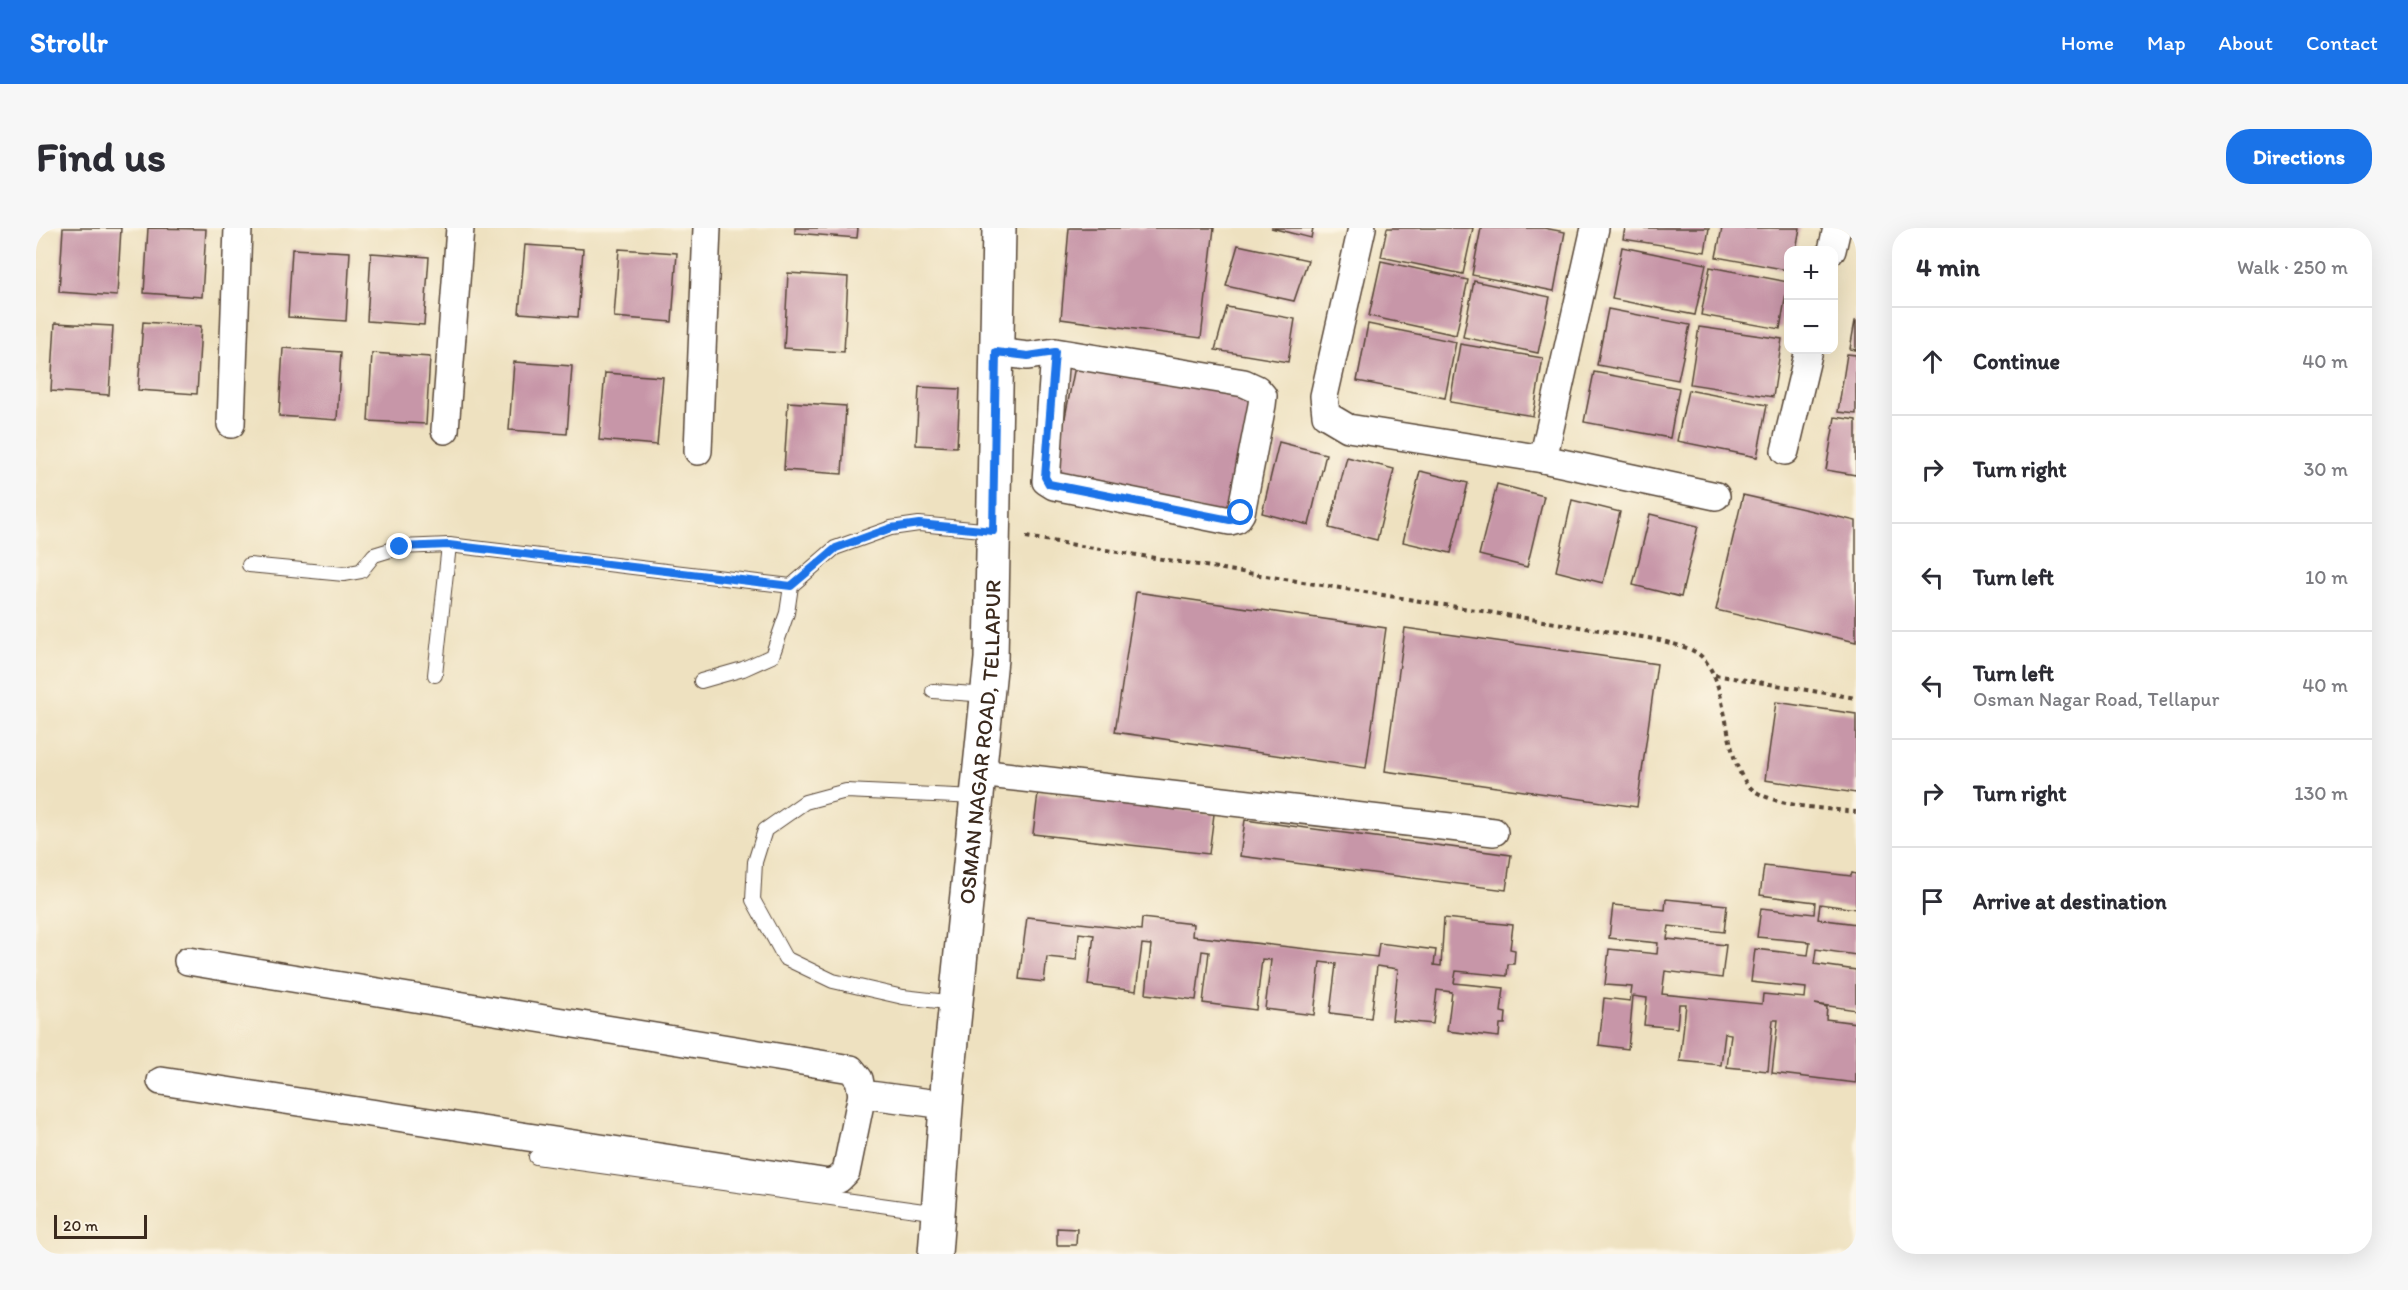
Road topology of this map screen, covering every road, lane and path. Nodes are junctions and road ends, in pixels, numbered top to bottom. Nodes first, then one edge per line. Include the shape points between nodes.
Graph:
1 (238, 228) edge
2 (460, 228) edge
3 (707, 228) edge
4 (999, 228) edge
5 (1362, 228) edge
6 (1595, 228) edge
7 (1837, 228) edge
8 (1833, 246) edge
9 (996, 352) junction
10 (1055, 352) junction
11 (1808, 354) edge
12 (231, 424) dead end
13 (444, 430) dead end
14 (698, 451) dead end
15 (1785, 451) dead end
16 (1543, 459) junction
17 (1716, 496) dead end
18 (993, 531) junction
19 (449, 545) junction
20 (249, 565) dead end
21 (791, 586) junction
22 (435, 675) dead end
23 (1715, 675) junction
24 (701, 681) dead end
25 (933, 691) dead end
26 (987, 695) junction
27 (1856, 698) edge
28 (978, 785) junction
29 (1856, 812) edge
30 (1494, 832) dead end
31 (188, 961) dead end
32 (956, 1003) junction
33 (160, 1081) dead end
34 (862, 1094) junction
35 (946, 1104) junction
36 (536, 1157) dead end
37 (939, 1213) junction
38 (935, 1254) edge

1 - 12 street
2 - 13 street
3 - 14 street
4 - 9 street, OSMAN NAGAR ROAD, TELLAPUR
5 - 16 street via 1323,396 1326,415 1348,428
6 - 16 street
7 - 8 street
9 - 10 street via 1028,356
9 - 18 street, OSMAN NAGAR ROAD, TELLAPUR
10 - 10 street via 1257,388 1263,396 1262,405 1237,519 1054,486 1046,481
11 - 15 street
16 - 17 street
18 - 21 lane via 919,524 891,528 836,548
18 - 23 path via 1660,640 1701,655
18 - 26 street, OSMAN NAGAR ROAD, TELLAPUR
19 - 20 lane via 400,547 374,555 361,571 344,574
19 - 21 lane
19 - 22 lane
21 - 24 lane via 787,614 772,656
23 - 27 path
23 - 29 path via 1740,778 1756,792 1779,801
25 - 26 lane
26 - 28 street, OSMAN NAGAR ROAD, TELLAPUR
28 - 30 street
28 - 32 street, OSMAN NAGAR ROAD, TELLAPUR
28 - 32 lane via 934,793 846,791 805,802 765,830 755,862 753,900 785,958 833,981 903,997
31 - 34 street via 851,1069 859,1079
32 - 35 street, OSMAN NAGAR ROAD, TELLAPUR
33 - 34 street via 829,1183 846,1172
34 - 35 street
35 - 37 street, OSMAN NAGAR ROAD, TELLAPUR
36 - 37 lane
37 - 38 street, OSMAN NAGAR ROAD, TELLAPUR

